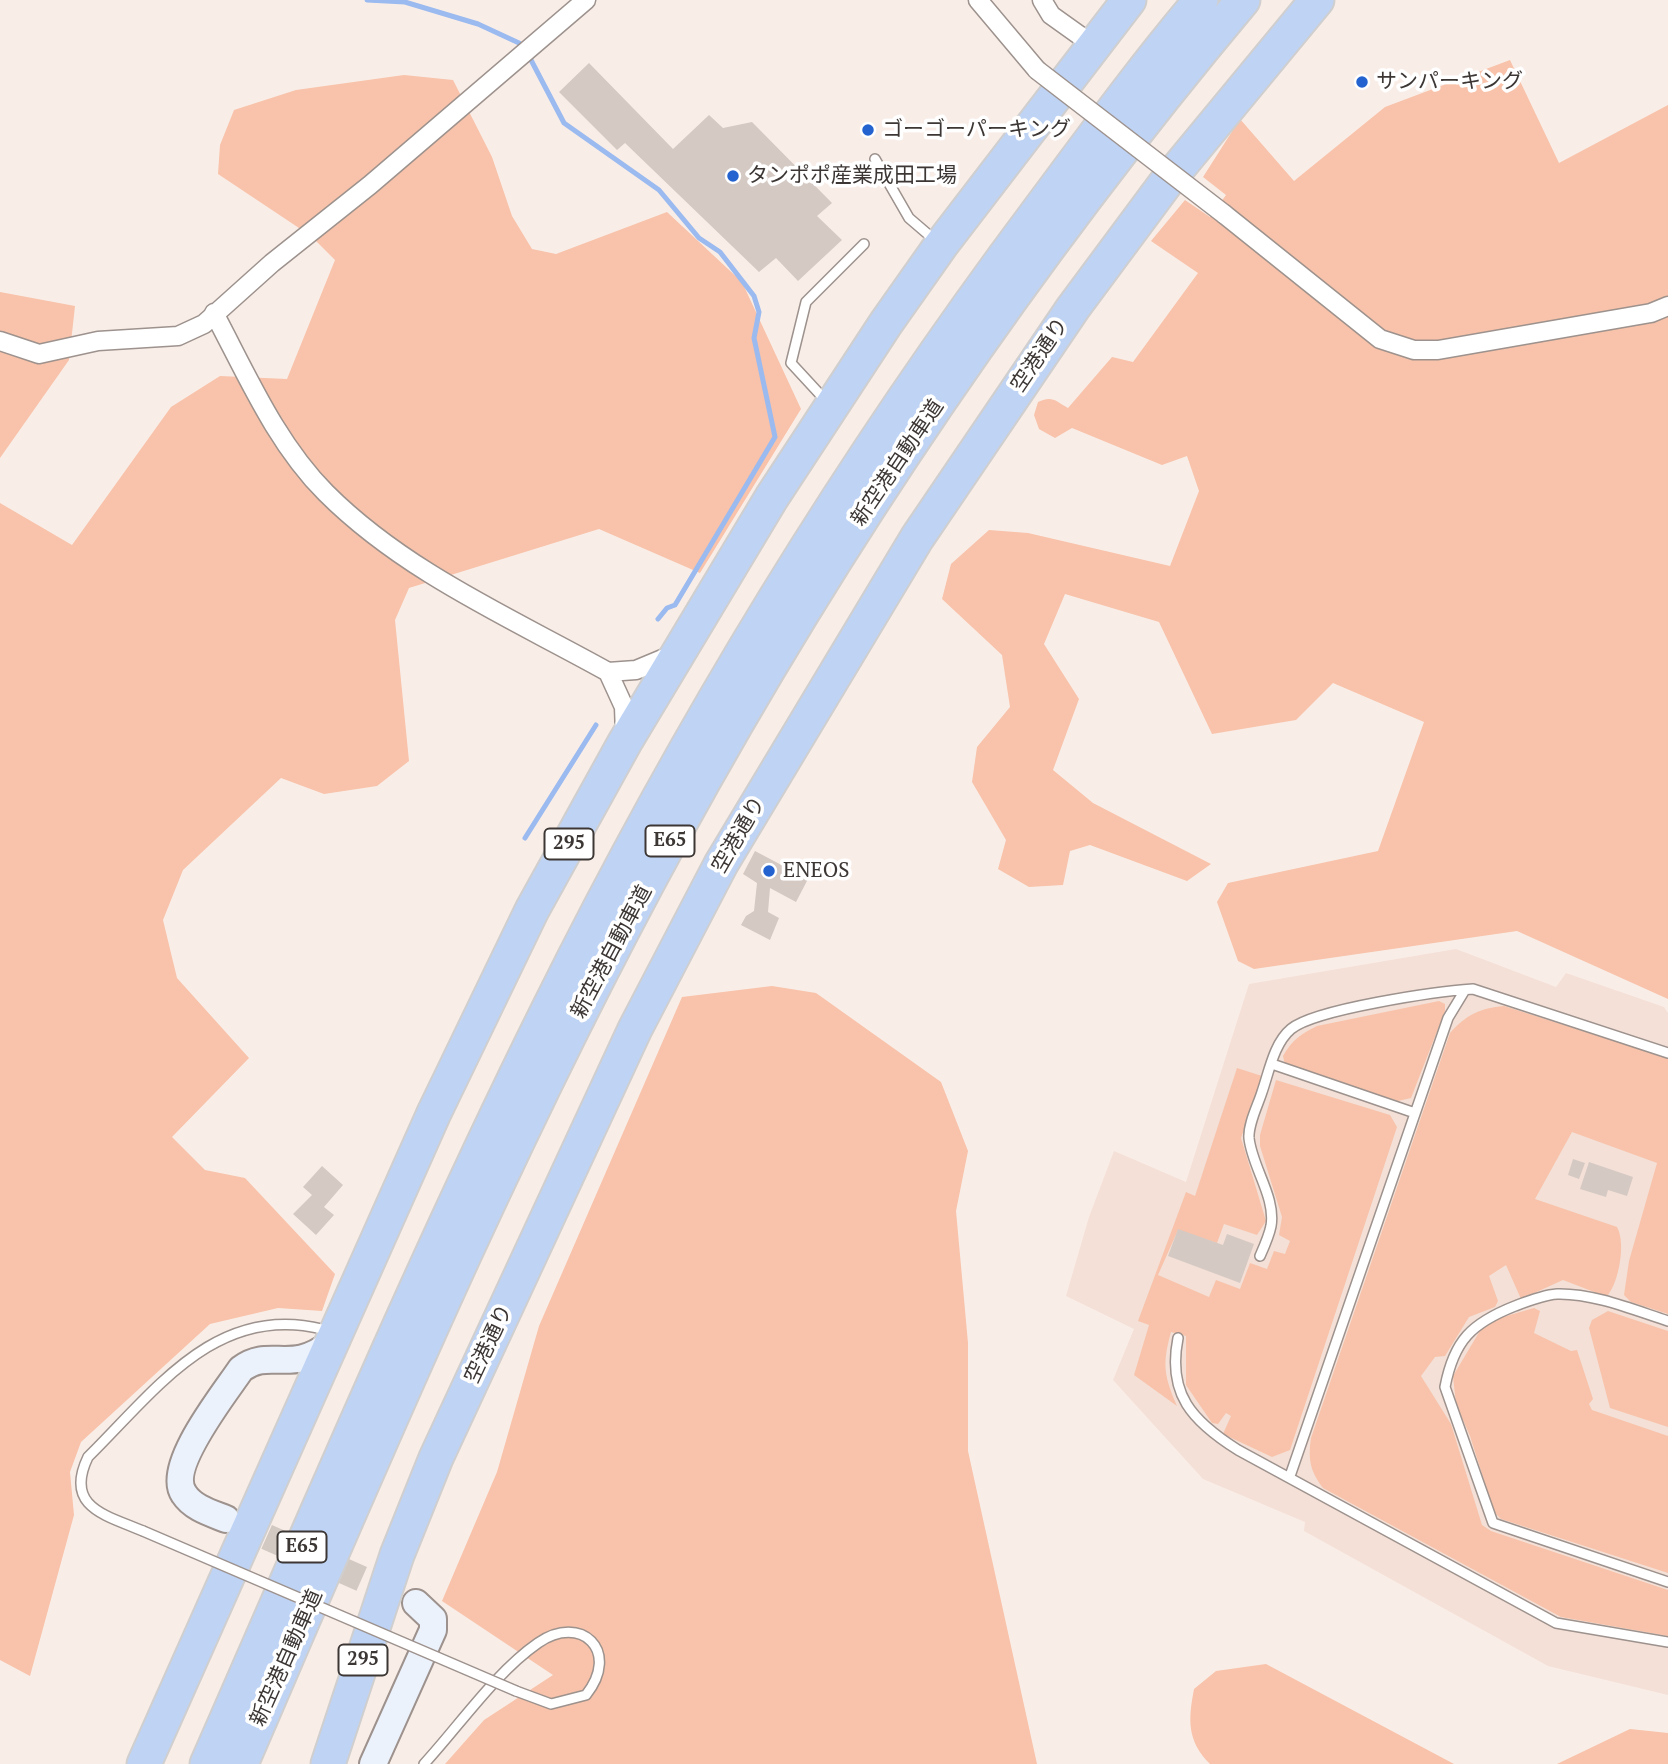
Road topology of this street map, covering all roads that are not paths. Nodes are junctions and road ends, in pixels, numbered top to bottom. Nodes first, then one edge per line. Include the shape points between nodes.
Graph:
1 (586, 0) edge
2 (978, 0) edge
3 (1042, 0) edge
4 (1202, 0) edge
5 (1243, 0) edge
6 (1317, 0) edge
7 (1119, 3) edge
8 (1093, 45) junction
9 (875, 159) dead end
10 (864, 244) dead end
11 (941, 245) junction
12 (1668, 306) edge
13 (214, 313) junction
14 (0, 341) edge
15 (830, 405) junction
16 (679, 650) junction
17 (608, 671) junction
18 (625, 741) junction
19 (1465, 990) junction
20 (1668, 1053) edge
21 (1272, 1064) junction
22 (1415, 1113) junction
23 (1260, 1256) dead end
24 (1668, 1321) edge
25 (397, 1330) junction
26 (326, 1336) junction
27 (1178, 1338) dead end
28 (268, 1359) junction
29 (299, 1412) junction
30 (1290, 1476) junction
31 (226, 1519) tunnel mouth
32 (1668, 1582) edge
33 (416, 1603) tunnel mouth
34 (1668, 1642) edge
35 (144, 1764) edge
36 (185, 1764) edge
37 (207, 1764) edge
38 (241, 1764) edge
39 (328, 1764) edge
40 (373, 1764) edge
41 (424, 1764) edge

1 - 13 street
2 - 12 street, bridge via 1037,70 1380,338 1414,350 1438,350 1651,313
3 - 8 street via 1051,15
4 - 25 highway, 新空港自動車道 / E65 via 989,276 890,419 719,692 549,1007
5 - 38 highway, 新空港自動車道 / E65 via 1119,153 1015,292 850,537 746,706 565,1044 477,1229
6 - 39 highway, 空港通り / 295 via 1166,184 1065,318 917,538 721,864 635,1029 436,1458 397,1555
7 - 8 highway, 295
8 - 11 highway, 295
9 - 11 lane via 909,218
10 - 15 lane via 806,302 797,334 791,363
11 - 15 highway, 295
13 - 14 street via 204,324 178,336 98,341 39,354
13 - 17 street via 275,428 325,492 403,559
15 - 16 highway, 295
16 - 17 street via 651,666
16 - 18 highway, 295
17 - 18 street via 624,707
18 - 26 highway, 295 via 526,922
19 - 20 lane via 1496,994
19 - 21 lane via 1313,1018 1292,1028
19 - 22 lane via 1448,1018
21 - 22 lane
21 - 23 lane via 1249,1134 1272,1213
22 - 30 lane
24 - 32 lane via 1573,1296 1556,1294 1532,1300 1473,1327 1445,1387 1493,1523
25 - 36 highway via 339,1440
25 - 37 highway, 新空港自動車道 / E65
26 - 28 street via 319,1353 296,1362
26 - 29 highway, 295
26 - 41 lane, bridge via 272,1322 202,1348 88,1457 79,1474 80,1494 94,1510 143,1531 516,1691 551,1704 586,1695 600,1672 594,1644 571,1633 552,1635 538,1643 512,1665
27 - 30 lane via 1174,1380 1187,1405 1218,1438
28 - 29 street via 297,1384
28 - 31 street via 241,1369 182,1466 181,1492 200,1508
29 - 35 highway, 295
30 - 34 lane via 1556,1623
33 - 40 street via 433,1619 433,1630

